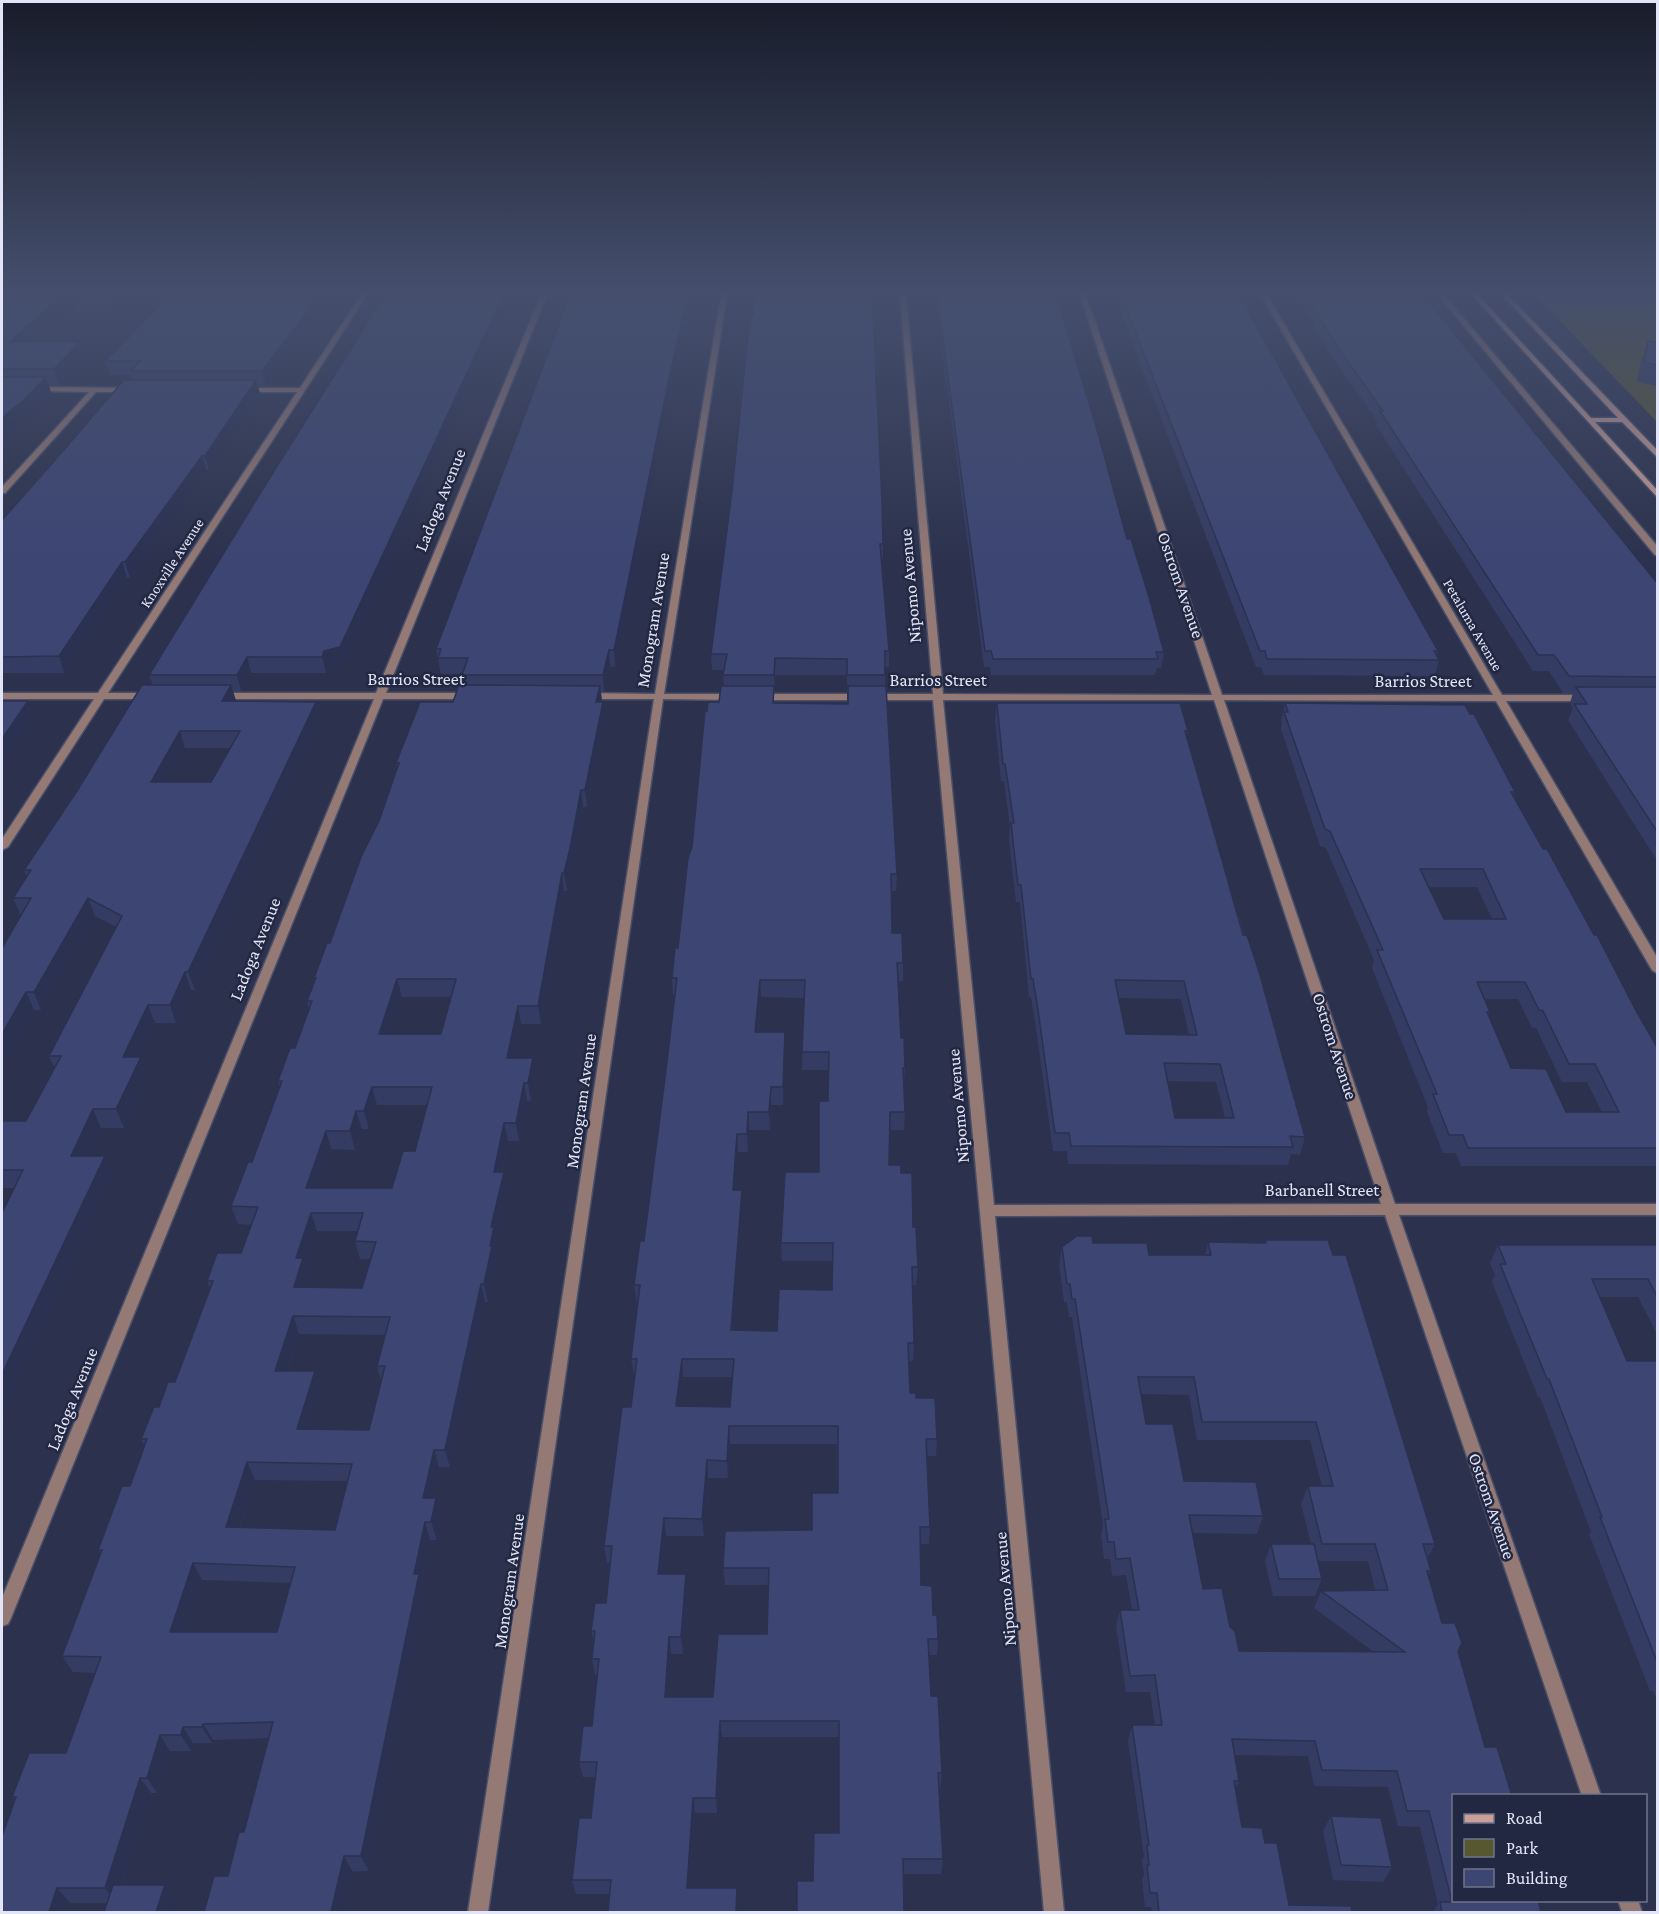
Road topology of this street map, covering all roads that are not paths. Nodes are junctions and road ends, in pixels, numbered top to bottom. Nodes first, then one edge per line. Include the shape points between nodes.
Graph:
1 (305, 384) edge
2 (507, 384) edge
3 (710, 384) edge
4 (911, 384) edge
5 (1113, 384) edge
6 (1316, 384) edge
7 (1516, 384) edge
8 (1556, 384) edge
9 (1590, 384) edge
10 (25, 389) edge
11 (95, 389) junction
12 (143, 390) edge
13 (238, 390) edge
14 (301, 390) junction
15 (1589, 420) junction
16 (1624, 420) junction
17 (1658, 456) edge
18 (2, 491) edge
19 (1658, 496) edge
20 (1658, 553) edge
21 (2, 696) edge
22 (101, 696) junction
23 (159, 696) edge
24 (205, 696) edge
25 (379, 696) junction
26 (484, 696) edge
27 (577, 696) edge
28 (659, 696) junction
29 (741, 696) edge
30 (753, 697) edge
31 (938, 697) junction
32 (1219, 698) junction
33 (1497, 698) junction
34 (1598, 698) edge
35 (2, 847) edge
36 (1658, 970) edge
37 (1658, 1209) edge
38 (1390, 1210) junction
39 (986, 1211) junction
40 (2, 1618) edge
41 (1591, 1794) edge
42 (478, 1912) edge
43 (1054, 1912) edge

1 - 14 street, Knoxville Avenue
2 - 25 street, Ladoga Avenue
3 - 28 street, Monogram Avenue
4 - 31 street, Nipomo Avenue
5 - 32 street, Ostrom Avenue
6 - 33 street, Petaluma Avenue
7 - 20 street
8 - 15 main road
9 - 16 main road
10 - 11 street
11 - 12 street
11 - 18 street
13 - 14 street
14 - 22 street, Knoxville Avenue
15 - 16 main road
15 - 19 main road
16 - 17 main road
21 - 22 street
22 - 23 street
22 - 35 street, Knoxville Avenue
24 - 25 street, Barrios Street
25 - 26 street, Barrios Street
25 - 40 street, Ladoga Avenue
27 - 28 street
28 - 29 street
28 - 42 street, Monogram Avenue
30 - 31 street, Barrios Street
31 - 32 street, Barrios Street
31 - 39 street, Nipomo Avenue
32 - 33 street, Barrios Street
32 - 38 street, Ostrom Avenue
33 - 34 street, Barrios Street
33 - 36 street, Petaluma Avenue
37 - 38 street, Barbanell Street
38 - 39 street, Barbanell Street
38 - 41 street, Ostrom Avenue
39 - 43 street, Nipomo Avenue

